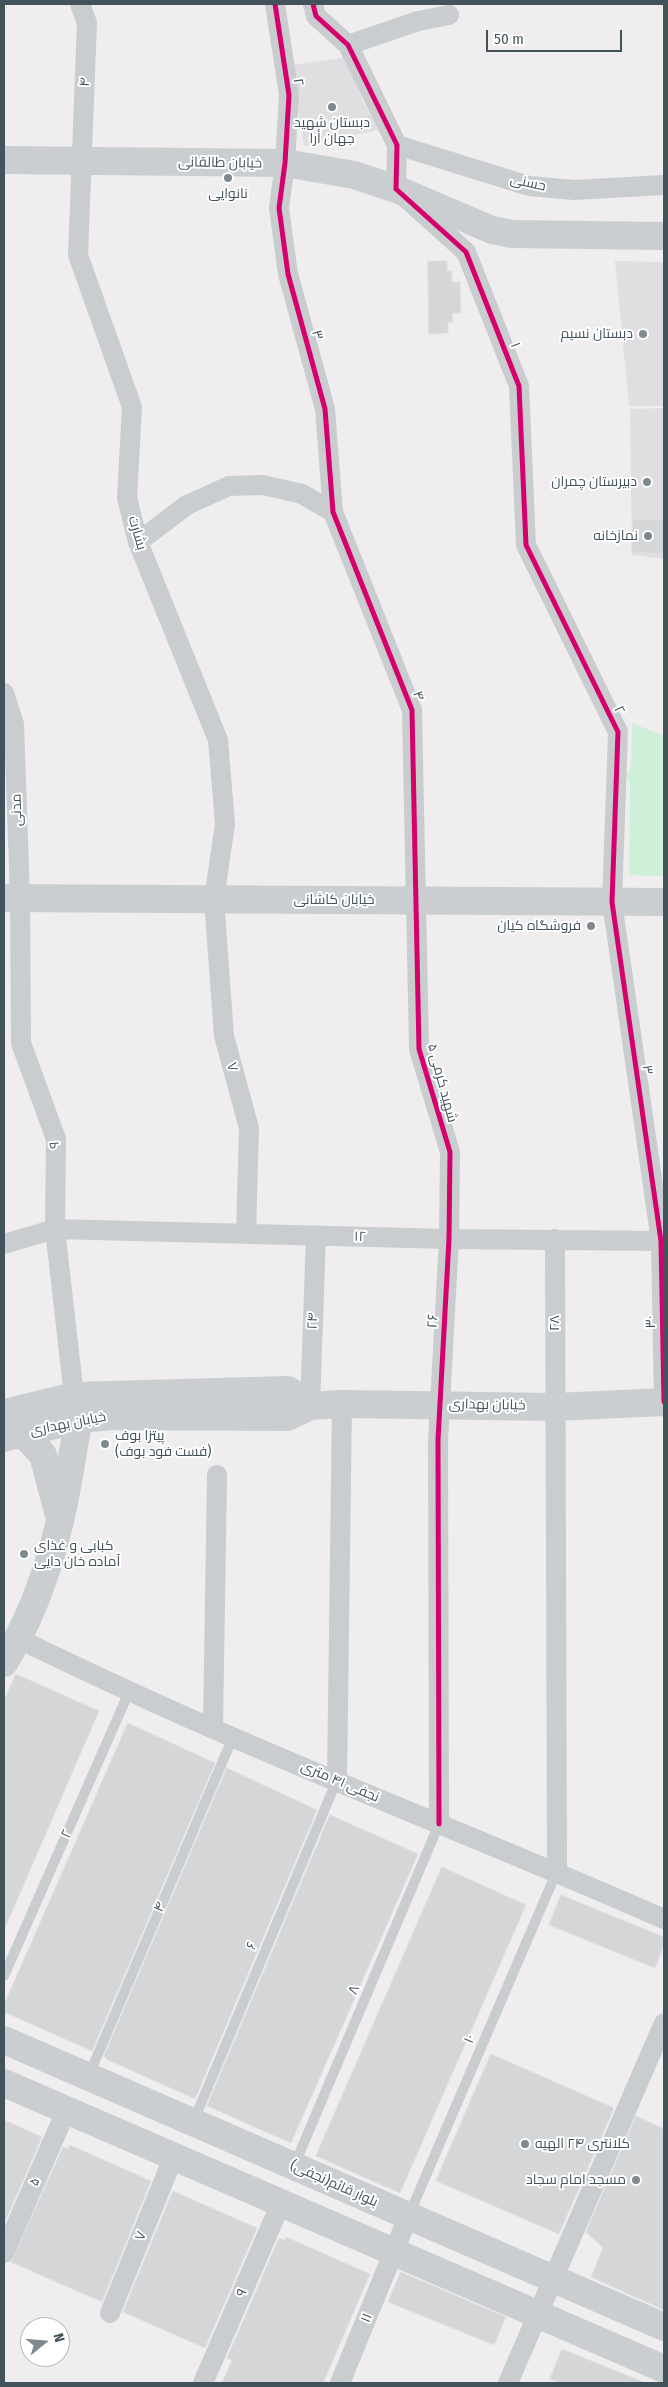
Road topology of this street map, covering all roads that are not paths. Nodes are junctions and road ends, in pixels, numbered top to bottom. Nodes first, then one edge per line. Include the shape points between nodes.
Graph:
1 (80, 4) edge
2 (275, 4) edge
3 (313, 4) edge
4 (449, 15) dead end
5 (348, 45) junction
6 (396, 145) junction
7 (4, 160) edge
8 (83, 161) junction
9 (285, 163) junction
10 (664, 185) edge
11 (396, 189) junction
12 (664, 236) edge
13 (333, 512) junction
14 (138, 542) junction
15 (526, 545) joint
16 (4, 693) edge
17 (12, 898) edge
18 (214, 899) junction
19 (417, 901) junction
20 (612, 902) junction
21 (664, 902) edge
22 (55, 1229) junction
23 (246, 1234) junction
24 (316, 1236) junction
25 (449, 1239) junction
26 (555, 1239) junction
27 (663, 1241) edge
28 (4, 1244) edge
29 (664, 1402) edge
30 (342, 1404) junction
31 (440, 1404) junction
32 (310, 1406) junction
33 (555, 1407) junction
34 (76, 1408) junction
35 (11, 1423) edge
36 (217, 1475) dead end
37 (60, 1521) junction
38 (19, 1639) junction
39 (4, 1663) edge
40 (129, 1692) junction
41 (213, 1729) junction
42 (233, 1738) junction
43 (337, 1780) junction
44 (439, 1824) junction
45 (557, 1872) junction
46 (664, 1919) edge
47 (4, 1976) edge
48 (664, 2023) edge
49 (4, 2040) edge
50 (88, 2077) junction
51 (4, 2083) edge
52 (66, 2111) junction
53 (193, 2123) junction
54 (173, 2158) junction
55 (294, 2166) junction
56 (281, 2203) junction
57 (408, 2217) junction
58 (4, 2253) edge
59 (394, 2253) junction
60 (552, 2278) junction
61 (110, 2313) dead end
62 (536, 2315) junction
63 (664, 2327) edge
64 (664, 2369) edge
65 (203, 2383) edge
66 (340, 2383) edge
67 (508, 2383) edge

1 - 8 street, ۴ via 87,23
2 - 9 street, ۲ via 288,95
3 - 5 street via 316,16
4 - 5 street via 418,20
5 - 6 street
6 - 10 street, حسنی via 529,186 574,190
6 - 11 street
7 - 8 street, خیابان طالقانی
8 - 9 street, خیابان طالقانی
8 - 14 street, بشارت via 78,255 132,407 127,498
9 - 11 street, خیابان طالقانی via 354,175
9 - 13 street, ۳ via 279,208 288,274 325,408
11 - 12 street, خیابان طالقانی via 492,230 512,234
11 - 15 street, ۱ via 466,252 519,386
13 - 14 street via 302,494 263,484 229,486 187,505
13 - 19 street, ۴ via 412,710
14 - 18 street, بشارت via 218,740 225,824
15 - 20 street, ۲ via 618,732
16 - 17 street, مدنی via 14,724
17 - 18 street, خیابان کاشانی
17 - 22 street, ۹ via 21,1043 56,1139
18 - 19 street, خیابان کاشانی
18 - 23 street, ۷ via 224,1036 249,1128
19 - 20 street, خیابان کاشانی
19 - 25 street, ۵ شهید کرمی via 419,1049 450,1152
20 - 21 street, خیابان کاشانی
20 - 27 street, ۳
22 - 23 street, ۱۲
22 - 28 street, ۱۲
22 - 34 street, ۹
23 - 24 street, ۱۲
24 - 25 street, ۱۲
24 - 32 street, ۲۴
25 - 26 street, ۱۲
25 - 31 street, ۲۶
26 - 27 street, ۱۲
26 - 33 street, ۲۸
27 - 29 street, ۳۰
29 - 33 street, خیابان بهداری
30 - 31 street, خیابان بهداری
30 - 32 street, خیابان بهداری
30 - 43 street
31 - 33 street, خیابان بهداری
31 - 44 street, ۲۶
32 - 34 street, خیابان بهداری via 286,1417 113,1416
33 - 45 street, ۲۸
34 - 35 street, خیابان بهداری
34 - 37 street
35 - 37 street via 43,1455
36 - 41 street
37 - 38 street via 38,1596
38 - 39 street
38 - 40 street, نجفی ۴۱ متری
40 - 41 street, نجفی ۴۱ متری
40 - 47 lane, ۲
41 - 42 street, نجفی ۴۱ متری
42 - 43 street, نجفی ۴۱ متری
42 - 50 lane, ۴
43 - 44 street, نجفی ۴۱ متری
43 - 53 lane, ۶
44 - 45 street, نجفی ۴۱ متری
44 - 55 lane, ۸
45 - 46 street, نجفی ۴۱ متری
45 - 57 lane, ۱۰
48 - 60 street
49 - 50 street, بلوار قائم(نجفی)
50 - 53 street, بلوار قائم(نجفی)
51 - 52 street
52 - 54 street
52 - 58 street, ۵
53 - 55 street, بلوار قائم(نجفی)
54 - 56 street
54 - 61 street, ۷
55 - 57 street, بلوار قائم(نجفی)
56 - 59 street
56 - 65 street, ۹
57 - 59 street, ۱۱
57 - 60 street, بلوار قائم(نجفی)
59 - 62 street
59 - 66 street, ۱۱
60 - 62 street
60 - 63 street, بلوار قائم(نجفی)
62 - 64 street
62 - 67 street

